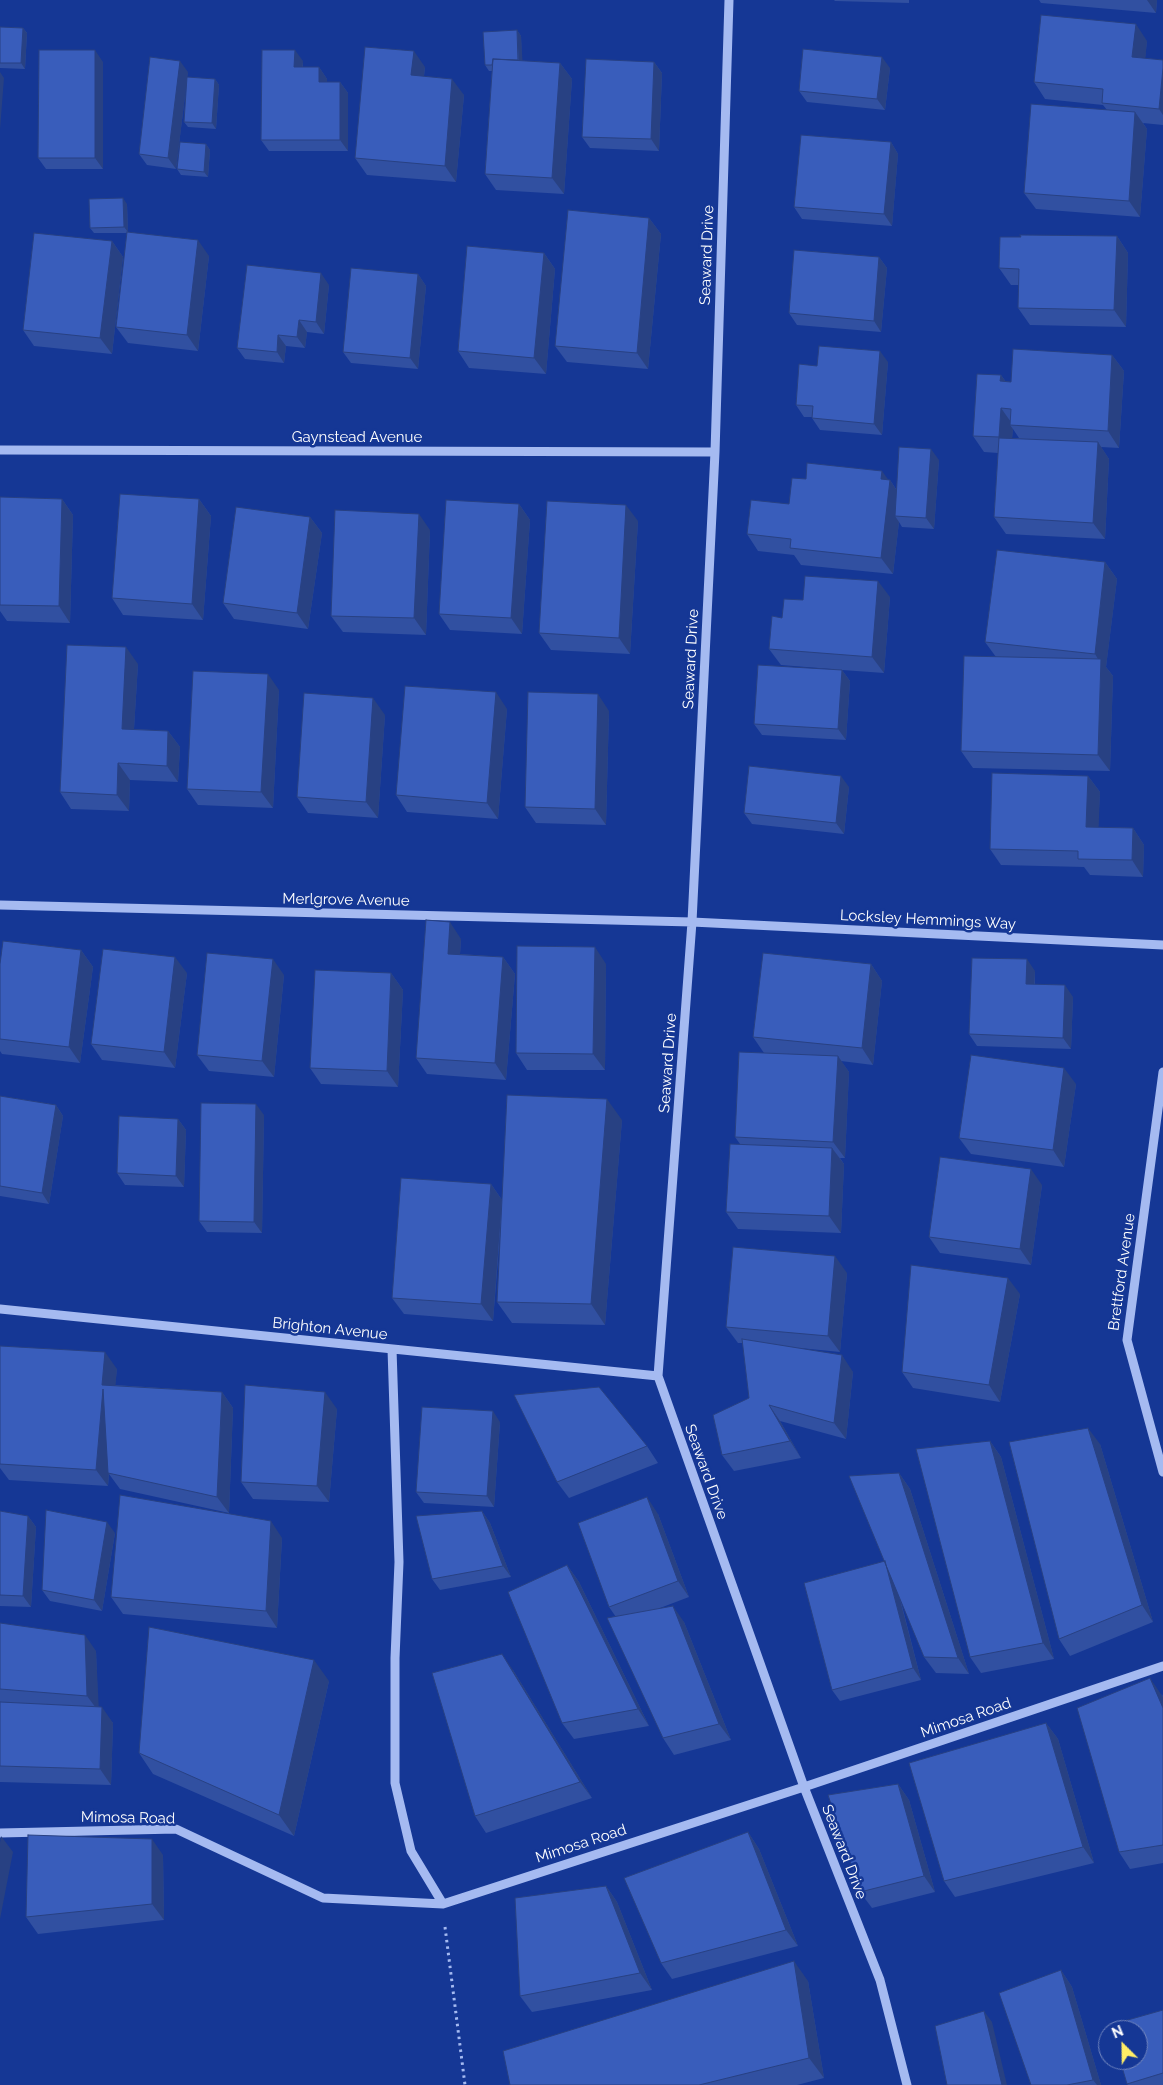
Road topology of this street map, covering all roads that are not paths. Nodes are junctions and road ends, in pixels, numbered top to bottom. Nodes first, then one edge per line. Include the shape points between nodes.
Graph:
1 (729, 0) edge
2 (0, 450) edge
3 (715, 452) junction
4 (0, 905) edge
5 (692, 922) junction
6 (1163, 945) edge
7 (1163, 1072) edge
8 (0, 1309) edge
9 (392, 1349) junction
10 (658, 1376) junction
11 (1163, 1472) edge
12 (1163, 1666) edge
13 (804, 1786) junction
14 (0, 1832) edge
15 (442, 1904) junction
16 (907, 2085) edge

1 - 3 street, Seaward Drive
2 - 3 street, Gaynstead Avenue
3 - 5 street, Seaward Drive
4 - 5 street, Merlgrove Avenue
5 - 6 street, Locksley Hemmings Way
5 - 10 street, Seaward Drive
7 - 11 street, Brettford Avenue via 1127,1340
8 - 9 street, Brighton Avenue
9 - 10 street, Brighton Avenue
9 - 15 street via 399,1562 395,1783 411,1851
10 - 13 street, Seaward Drive
12 - 13 street, Mimosa Road
13 - 15 street, Mimosa Road
13 - 16 street, Seaward Drive via 880,1980
14 - 15 street, Mimosa Road via 176,1829 323,1898

